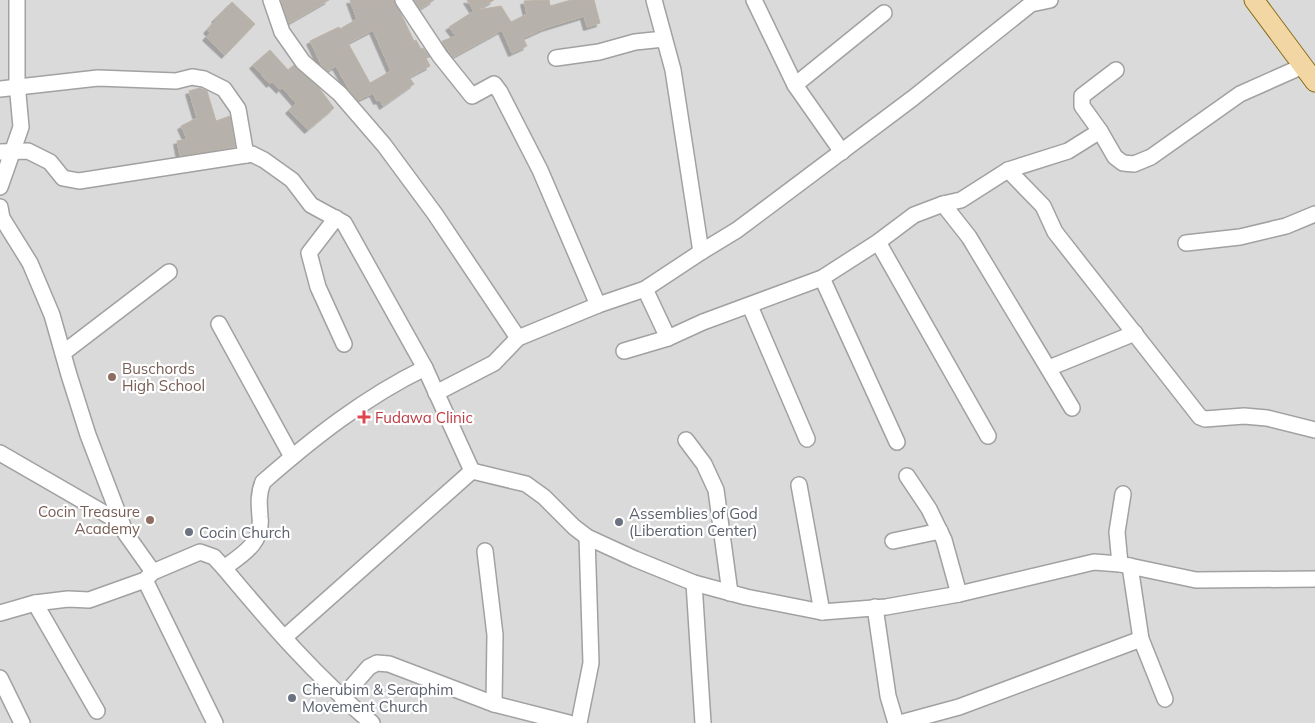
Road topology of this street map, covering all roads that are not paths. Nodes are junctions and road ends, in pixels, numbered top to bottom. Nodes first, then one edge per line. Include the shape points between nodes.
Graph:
1 (17, 0) edge
2 (271, 0) edge
3 (404, 0) edge
4 (654, 0) edge
5 (754, 0) edge
6 (1050, 0) edge
7 (1254, 0) edge
8 (884, 12) dead end
9 (664, 39) junction
10 (556, 58) dead end
11 (1116, 70) dead end
12 (1311, 75) edge
13 (795, 85) junction
14 (18, 88) junction
15 (0, 89) edge
16 (1100, 131) junction
17 (6, 152) edge
18 (842, 152) junction
19 (246, 155) junction
20 (1008, 170) junction
21 (0, 186) edge
22 (943, 204) junction
23 (0, 207) edge
24 (1315, 214) edge
25 (336, 218) junction
26 (878, 242) junction
27 (1186, 243) dead end
28 (701, 252) junction
29 (169, 272) dead end
30 (822, 278) junction
31 (644, 290) junction
32 (598, 305) junction
33 (750, 306) junction
34 (219, 324) dead end
35 (1134, 333) junction
36 (518, 338) junction
37 (668, 338) junction
38 (344, 344) dead end
39 (624, 351) dead end
40 (63, 353) junction
41 (425, 368) junction
42 (1049, 368) junction
43 (436, 393) junction
44 (1072, 408) dead end
45 (1315, 430) edge
46 (988, 436) dead end
47 (806, 439) dead end
48 (686, 440) dead end
49 (897, 442) dead end
50 (0, 452) edge
51 (292, 457) junction
52 (472, 471) junction
53 (907, 476) dead end
54 (799, 485) dead end
55 (1123, 494) dead end
56 (940, 532) junction
57 (126, 534) junction
58 (588, 537) junction
59 (893, 541) dead end
60 (485, 551) dead end
61 (1125, 565) junction
62 (224, 568) junction
63 (149, 576) junction
64 (1315, 579) edge
65 (694, 583) junction
66 (730, 593) junction
67 (959, 594) junction
68 (35, 602) junction
69 (875, 607) junction
70 (822, 612) junction
71 (0, 613) edge
72 (284, 637) junction
73 (1141, 639) junction
74 (0, 678) edge
75 (342, 698) junction
76 (1165, 699) dead end
77 (494, 704) junction
78 (97, 711) dead end
79 (510, 715) edge
80 (22, 723) edge
81 (216, 723) edge
82 (372, 723) edge
83 (569, 723) edge
84 (579, 723) edge
85 (703, 723) edge
86 (898, 723) edge

1 - 14 street
2 - 36 street via 282,32 303,62 340,94 384,145 435,214
3 - 32 street via 440,56 472,96 494,84 500,92 540,170
4 - 9 street
5 - 13 street
6 - 18 street via 1031,4
7 - 12 main road
8 - 13 street
9 - 10 street
9 - 28 street via 673,70
11 - 16 street via 1082,96 1082,106
12 - 16 street via 1240,94 1150,157 1134,164 1123,163 1115,157
13 - 18 street
14 - 15 street
14 - 17 street via 21,126
14 - 19 street via 98,78 204,79 224,89 238,110
16 - 20 street via 1068,151
17 - 19 street via 28,151 50,162 62,178 79,181
17 - 21 street
18 - 28 street via 737,230
19 - 25 street via 252,154 264,160 292,180 311,205
20 - 22 street via 961,200
20 - 35 street via 1043,206 1056,232
22 - 26 street via 914,215
22 - 42 street via 969,237
23 - 40 street via 2,218 30,263 52,315
24 - 27 street via 1286,226 1240,237
25 - 38 street via 309,253 318,287
25 - 41 street via 344,223
26 - 30 street
26 - 46 street
28 - 31 street
29 - 40 street
30 - 33 street
30 - 49 street
31 - 32 street
31 - 37 street
32 - 36 street
33 - 37 street
33 - 47 street
34 - 51 street
35 - 42 street
35 - 45 street via 1200,417 1267,418
36 - 43 street via 494,363
37 - 39 street
40 - 57 street via 88,435
41 - 43 street
41 - 51 street via 391,386 331,426
42 - 44 street
43 - 52 street
48 - 66 street via 704,464 716,490
50 - 57 street via 116,520
51 - 62 street via 263,482 258,492 261,521 256,541
52 - 58 street via 526,484
52 - 72 street
53 - 56 street
54 - 70 street
55 - 61 street via 1117,532
56 - 59 street
56 - 67 street
57 - 63 street
58 - 65 street
58 - 84 street via 591,663
60 - 77 street via 495,635
61 - 64 street via 1196,580
61 - 67 street via 1094,562
61 - 73 street
62 - 63 street via 214,557 200,552
62 - 72 street
63 - 68 street via 89,600
63 - 81 street
65 - 66 street
65 - 85 street
66 - 70 street
67 - 69 street
68 - 71 street
68 - 78 street
69 - 70 street
69 - 86 street via 888,696
72 - 75 street
73 - 76 street
73 - 86 street via 960,706
74 - 80 street
75 - 77 street via 369,667 377,663 389,664
75 - 82 street
77 - 79 street
79 - 83 street

